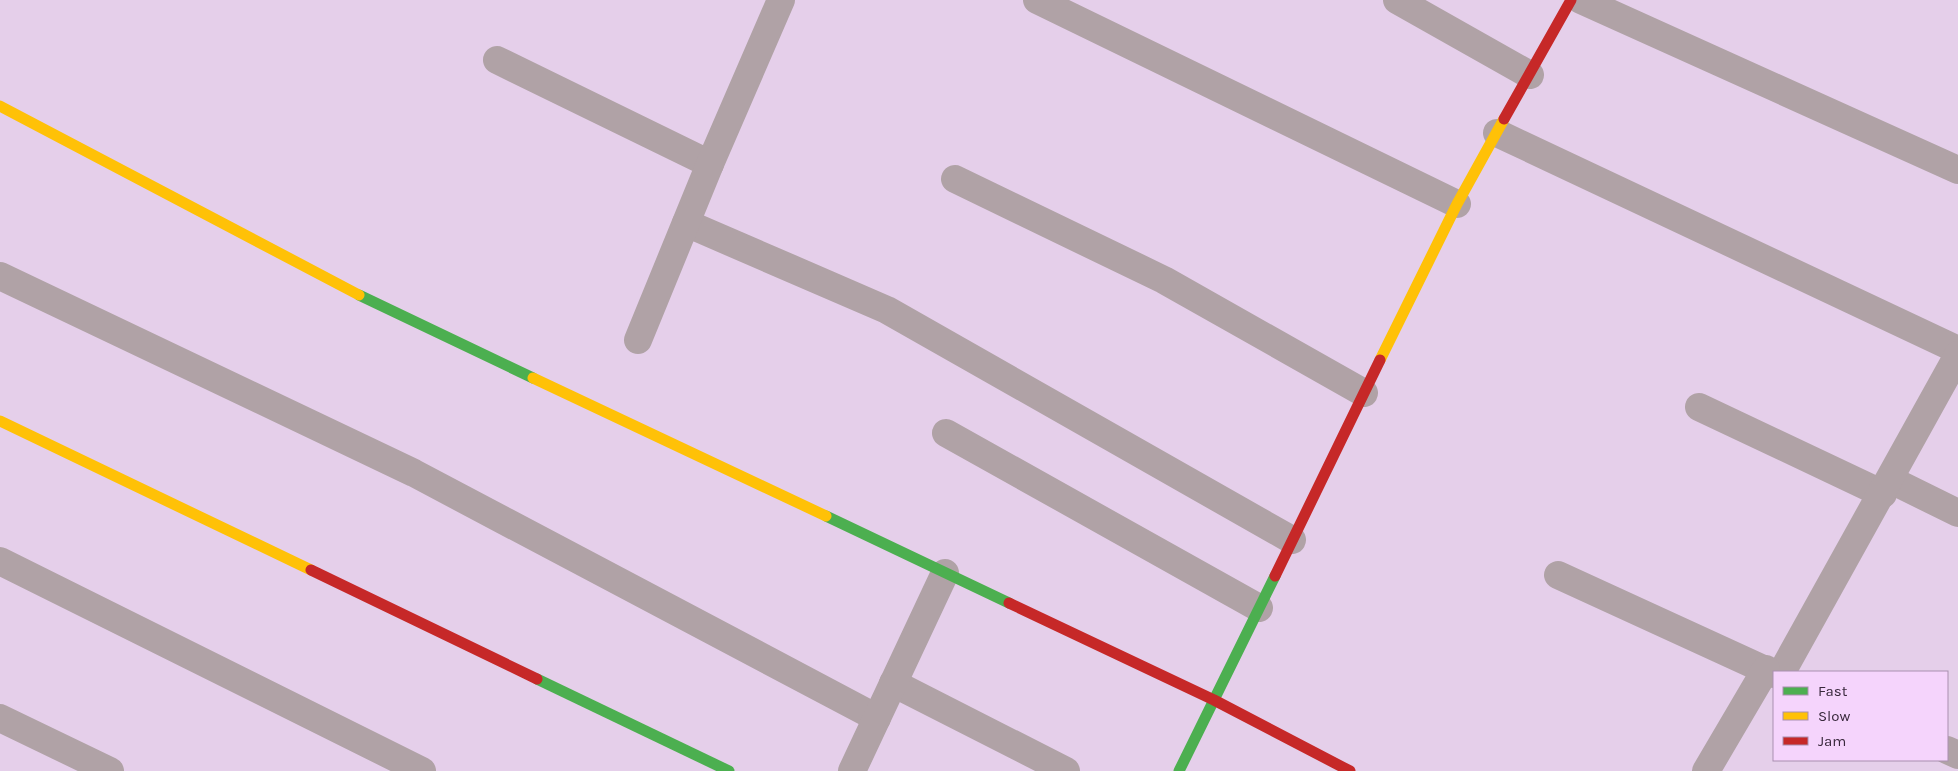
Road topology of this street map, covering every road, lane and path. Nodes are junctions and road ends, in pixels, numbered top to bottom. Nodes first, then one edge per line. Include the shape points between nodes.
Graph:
1 (782, 0) edge
2 (1037, 0) edge
3 (1397, 0) edge
4 (1571, 0) edge
5 (1582, 0) edge
6 (497, 60) dead end
7 (1530, 74) junction
8 (0, 106) edge
9 (1497, 133) junction
10 (710, 164) junction
11 (1958, 170) edge
12 (955, 179) dead end
13 (1457, 204) junction
14 (686, 223) junction
15 (0, 276) edge
16 (638, 340) dead end
17 (1958, 350) edge
18 (1958, 356) edge
19 (1364, 393) junction
20 (1698, 407) dead end
21 (0, 421) edge
22 (946, 432) dead end
23 (1887, 487) junction
24 (1958, 513) edge
25 (1292, 540) junction
26 (0, 562) edge
27 (945, 573) junction
28 (1558, 575) dead end
29 (1259, 608) junction
30 (1775, 671) edge
31 (1773, 672) edge
32 (1773, 673) edge
33 (893, 683) junction
34 (1214, 700) junction
35 (0, 718) edge
36 (877, 718) junction
37 (110, 771) edge
38 (422, 771) edge
39 (728, 771) edge
40 (852, 771) edge
41 (1066, 771) edge
42 (1179, 771) edge
43 (1350, 771) edge
44 (1706, 771) edge

1 - 10 street
2 - 13 street
3 - 7 street
4 - 7 street
5 - 11 street
6 - 10 street
7 - 9 street
8 - 27 street via 368,300
9 - 13 street
9 - 17 street
10 - 14 street
12 - 19 street via 1164,280
13 - 19 street
14 - 16 street
14 - 25 street via 886,310
15 - 36 street via 414,473
18 - 23 street
19 - 25 street
20 - 23 street
21 - 39 street
22 - 29 street
23 - 24 street
23 - 30 street
25 - 29 street
26 - 38 street
27 - 33 street
27 - 34 street
28 - 31 street
29 - 34 street
32 - 44 street
33 - 36 street
33 - 41 street
34 - 42 street
34 - 43 street
35 - 37 street
36 - 40 street

